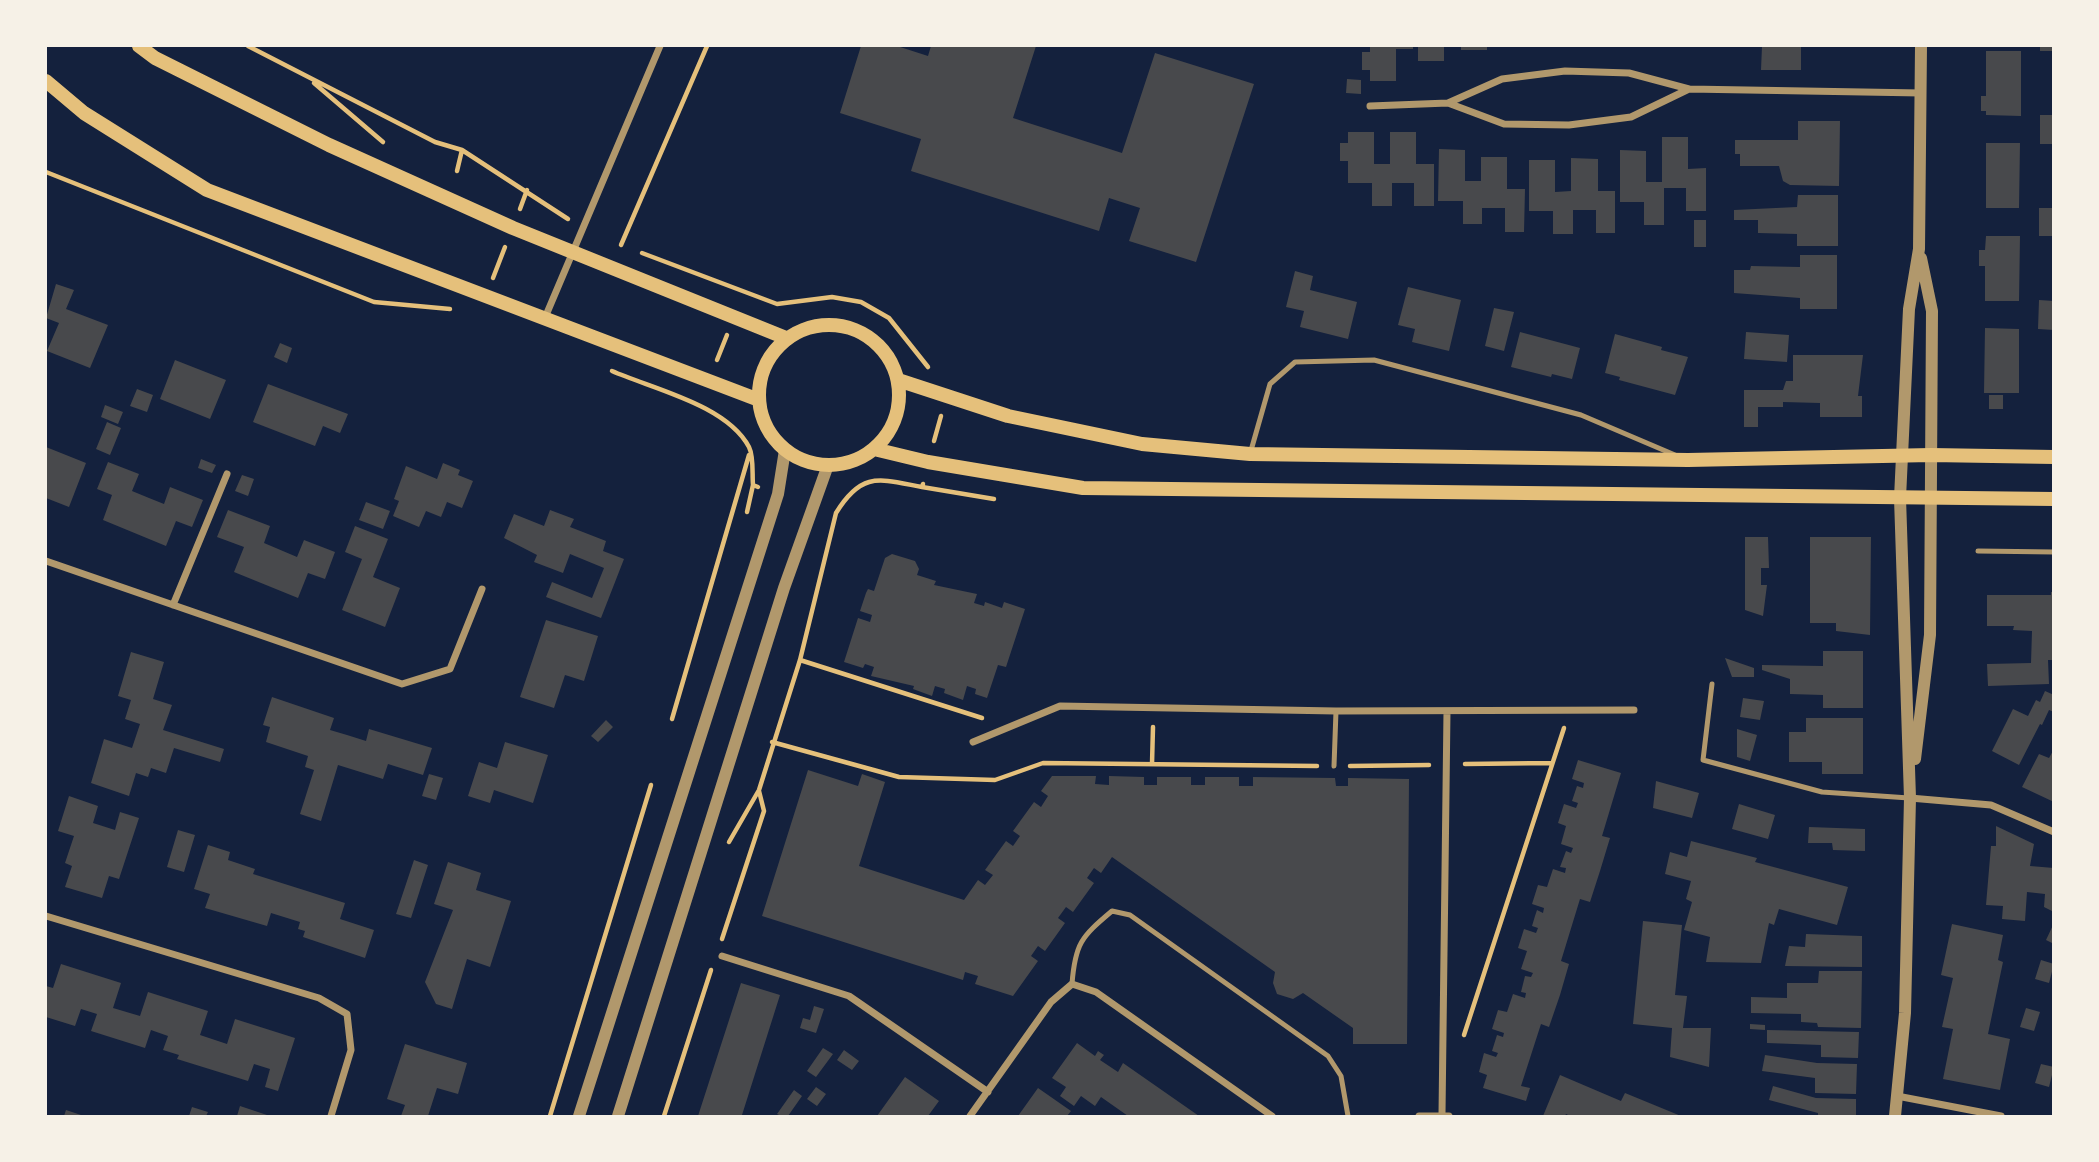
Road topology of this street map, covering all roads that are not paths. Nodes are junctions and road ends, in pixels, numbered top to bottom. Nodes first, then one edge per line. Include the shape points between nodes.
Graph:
1 (139, 46) edge
2 (660, 46) edge
3 (1921, 46) edge
4 (154, 52) edge
5 (46, 81) edge
6 (1689, 89) junction
7 (1922, 93) junction
8 (1448, 103) junction
9 (1370, 106) dead end
10 (1919, 249) junction
11 (572, 253) junction
12 (544, 321) junction
13 (786, 338) junction
14 (898, 380) junction
15 (759, 400) junction
16 (874, 449) junction
17 (785, 450) junction
18 (1250, 454) junction
19 (1931, 455) junction
20 (1902, 456) junction
21 (2053, 457) edge
22 (1688, 460) junction
23 (828, 465) junction
24 (227, 474) dead end
25 (1900, 498) junction
26 (1930, 499) junction
27 (2053, 499) edge
28 (1978, 551) dead end
29 (2053, 552) edge
30 (46, 562) edge
31 (482, 589) dead end
32 (173, 605) junction
33 (1712, 684) dead end
34 (1634, 710) dead end
35 (1336, 711) junction
36 (1447, 711) junction
37 (974, 742) dead end
38 (1334, 766) road end
39 (1910, 798) junction
40 (2053, 832) edge
41 (46, 916) edge
42 (722, 956) dead end
43 (1072, 984) junction
44 (988, 1092) junction
45 (1897, 1096) junction
46 (1445, 1115) edge
47 (331, 1116) edge
48 (579, 1116) edge
49 (618, 1116) edge
50 (970, 1116) edge
51 (1272, 1116) edge
52 (1348, 1116) edge
53 (1419, 1116) edge
54 (1895, 1116) edge
55 (2001, 1116) edge

1 - 4 main road
2 - 11 street
3 - 7 street
4 - 11 main road via 329,145
5 - 12 main road via 84,113 207,190 486,294
6 - 7 street
6 - 8 street via 1629,73 1565,71 1502,79
6 - 8 street via 1631,117 1569,125 1504,124
7 - 10 street
8 - 9 street
10 - 19 street via 1931,311
10 - 20 street via 1909,309
11 - 12 street
11 - 13 main road
12 - 15 main road
13 - 14 main road via 807,327 853,328 874,340 890,358
13 - 15 main road via 770,355 760,377
14 - 16 main road via 899,405 891,429
14 - 18 main road via 1021,419 1142,444
15 - 17 main road via 762,419
16 - 23 main road via 844,464
16 - 25 main road via 1083,488
17 - 23 main road via 797,458
17 - 48 street via 778,494
18 - 22 main road
18 - 22 lane via 1270,384 1295,362 1374,360 1581,415
19 - 20 main road
19 - 21 main road
19 - 26 street
20 - 22 main road
20 - 25 street
23 - 49 street via 811,505
24 - 32 street
25 - 26 main road
25 - 39 street
26 - 27 main road
26 - 39 street via 1930,635
28 - 29 lane
30 - 32 street
31 - 32 street via 450,669 402,684
33 - 39 lane via 1703,760 1822,792
34 - 36 street
35 - 36 street
35 - 37 street via 1060,705
35 - 38 lane
36 - 46 street
39 - 40 street via 1991,805
39 - 45 street via 1905,1013
41 - 47 street via 319,998 347,1014 351,1050
42 - 44 street via 849,996
43 - 44 street via 1051,1002
43 - 51 street via 1096,992
43 - 52 lane via 1074,955 1087,932 1112,911 1130,915 1328,1056 1341,1076
44 - 50 street
45 - 54 street
45 - 55 street
46 - 53 street

